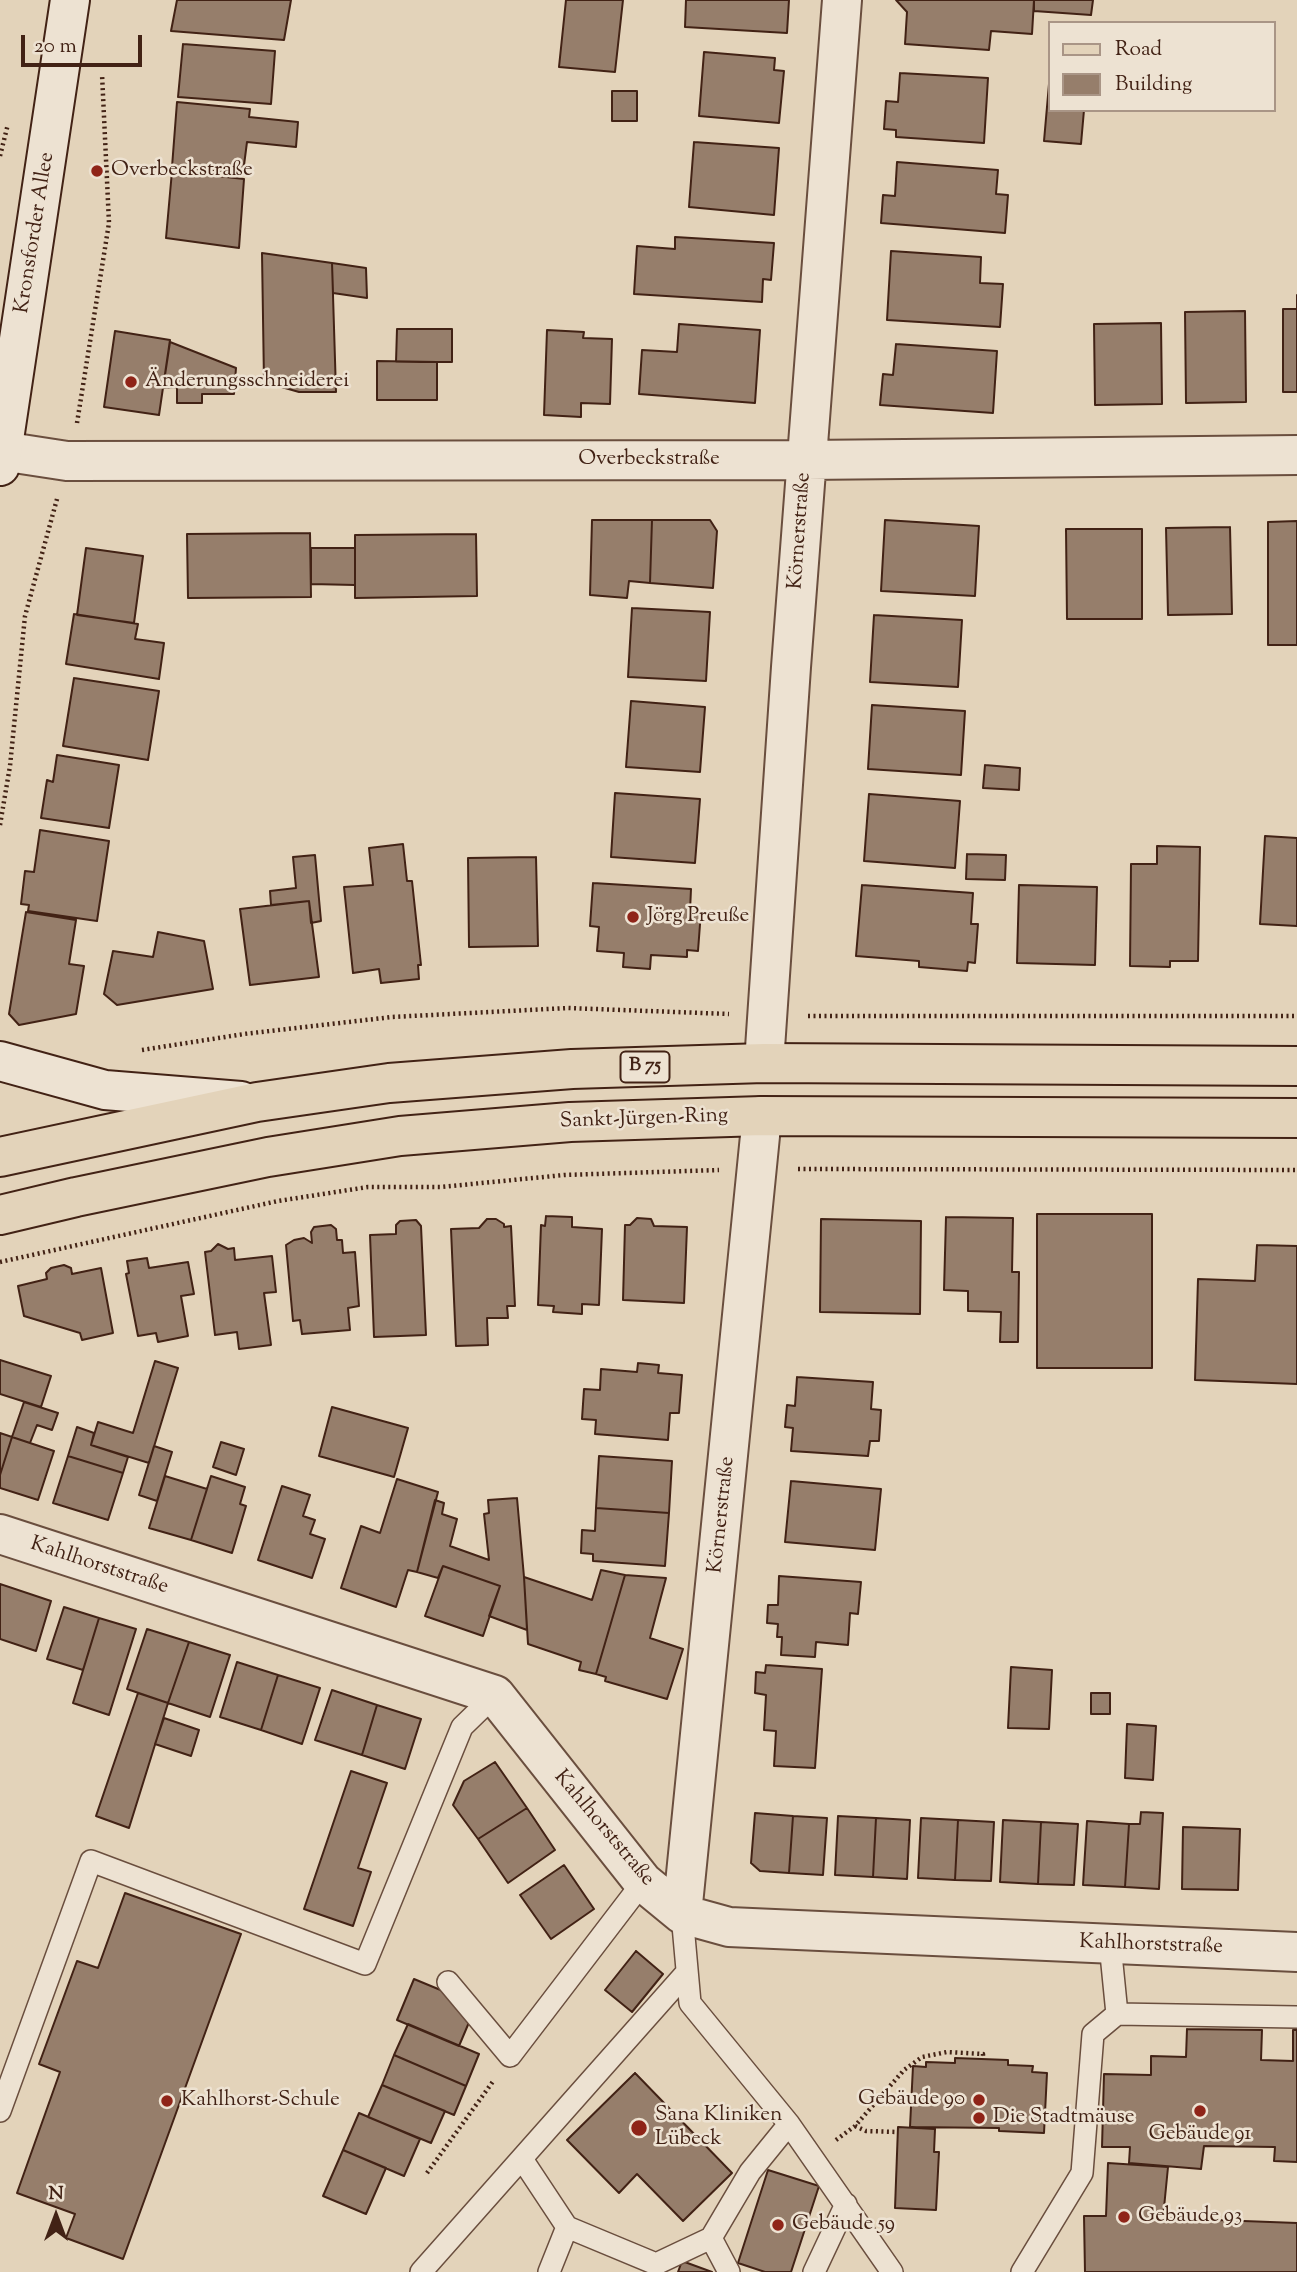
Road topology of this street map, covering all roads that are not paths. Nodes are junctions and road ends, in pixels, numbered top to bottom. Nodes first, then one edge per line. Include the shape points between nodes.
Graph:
1 (70, 0) edge
2 (842, 0) edge
3 (1297, 455) edge
4 (1, 459) edge
5 (806, 460) junction
6 (0, 1061) edge
7 (764, 1063) junction
8 (1297, 1066) edge
9 (257, 1102) junction
10 (762, 1116) junction
11 (1297, 1118) edge
12 (0, 1157) edge
13 (0, 1215) edge
14 (0, 1534) edge
15 (495, 1695) junction
16 (643, 1882) junction
17 (682, 1914) junction
18 (1110, 1944) junction
19 (1297, 1952) edge
20 (687, 1972) junction
21 (448, 1982) dead end
22 (1117, 2014) junction
23 (1297, 2017) edge
24 (0, 2111) edge
25 (789, 2124) junction
26 (522, 2159) junction
27 (846, 2204) junction
28 (567, 2227) junction
29 (711, 2238) junction
30 (421, 2272) edge
31 (549, 2272) edge
32 (729, 2272) edge
33 (814, 2272) edge
34 (892, 2272) edge
35 (1022, 2272) edge

1 - 4 street, Kronsforder Allee
2 - 5 street, Körnerstraße
3 - 5 street, Overbeckstraße
4 - 5 street, Overbeckstraße
5 - 7 street, Körnerstraße
6 - 9 street via 105,1090
7 - 8 main road, B 75
7 - 9 main road, B 75 via 572,1069 402,1082
9 - 12 main road, B 75
10 - 11 main road, Sankt-Jürgen-Ring
10 - 13 main road, Sankt-Jürgen-Ring via 570,1122 400,1136 268,1157
10 - 17 street, Körnerstraße
14 - 15 street, Kahlhorststraße
15 - 16 street, Kahlhorststraße
15 - 24 lane via 462,1727 365,1964 90,1861
16 - 17 street, Kahlhorststraße
16 - 21 lane via 510,2056
17 - 18 street, Kahlhorststraße via 729,1927
17 - 20 lane
18 - 19 street, Kahlhorststraße
18 - 22 lane
20 - 25 lane via 690,2003
20 - 26 lane
22 - 23 lane
22 - 35 lane via 1093,2034 1082,2173
25 - 27 lane
25 - 29 lane via 750,2172
26 - 28 lane
26 - 30 lane
27 - 33 lane
27 - 34 lane
28 - 29 lane via 656,2264
28 - 31 lane
29 - 32 lane

